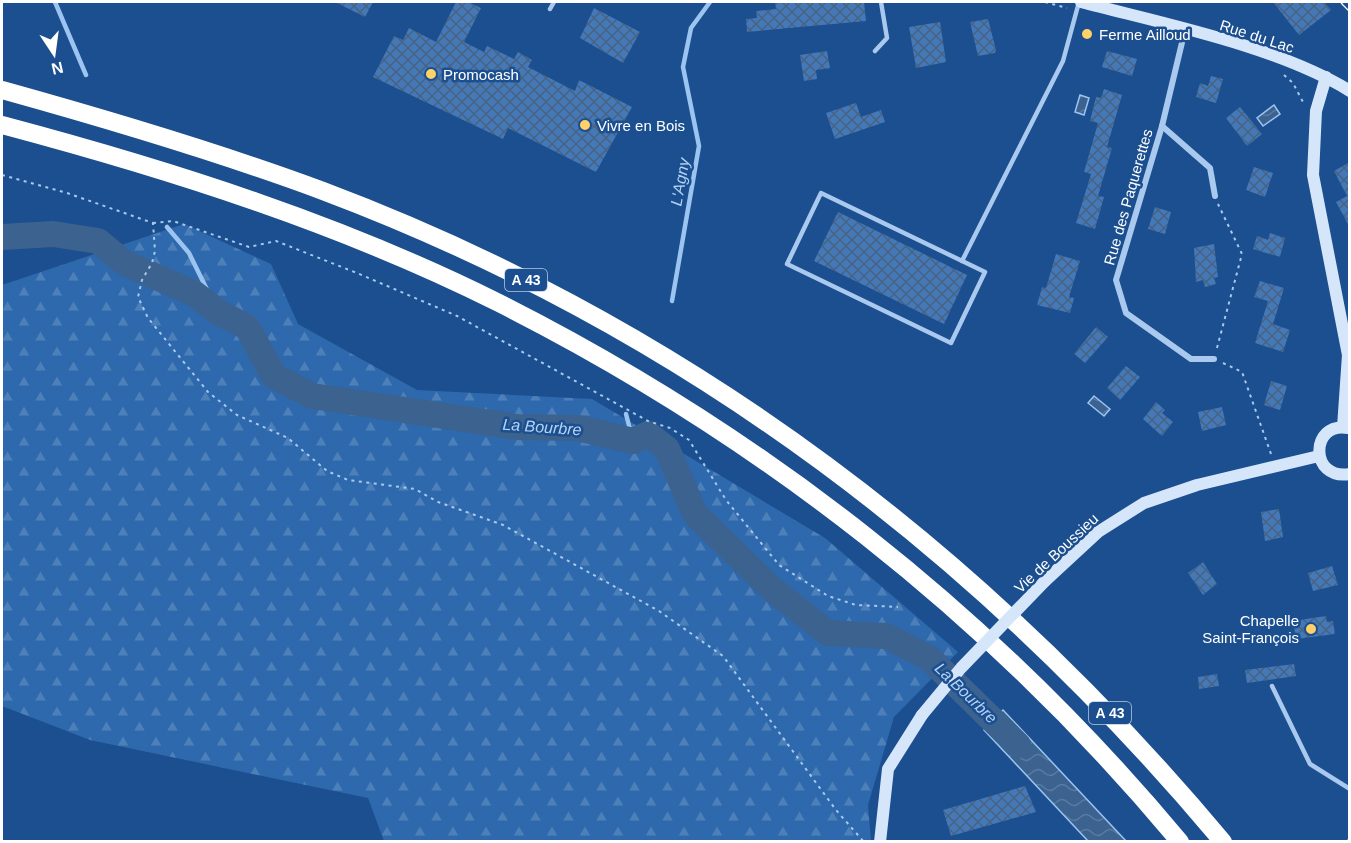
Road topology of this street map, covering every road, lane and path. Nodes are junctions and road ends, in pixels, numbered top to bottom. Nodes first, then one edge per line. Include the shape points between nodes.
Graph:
1 (554, 2) edge
2 (881, 2) edge
3 (1045, 2) edge
4 (1079, 4) edge
5 (550, 9) dead end
6 (1185, 30) junction
7 (875, 51) dead end
8 (1280, 71) dead end
9 (1326, 77) junction
10 (2, 90) edge
11 (1350, 91) edge
12 (1305, 106) dead end
13 (2, 125) edge
14 (1162, 126) junction
15 (2, 175) edge
16 (1215, 196) joint
17 (153, 223) junction
18 (962, 261) junction
19 (1214, 359) junction
20 (1346, 428) edge
21 (1319, 456) junction
22 (1280, 463) junction
23 (1350, 474) edge
24 (898, 607) dead end
25 (1272, 686) dead end
26 (1350, 789) edge
27 (864, 842) edge
28 (880, 842) edge
29 (1180, 842) edge
30 (1223, 842) edge

1 - 5 lane
2 - 7 lane via 887,38
3 - 4 path
4 - 6 street, Rue du Lac
4 - 18 lane via 1063,61
6 - 9 street, Rue du Lac via 1285,60
6 - 14 street, Rue des Paquerettes
8 - 12 path via 1293,83
9 - 11 street, Rue du Lac
9 - 20 street via 1316,111 1313,175 1348,355
10 - 30 highway, A 43 via 216,153 326,192 508,271 688,371 808,450 971,579 1119,723
13 - 29 highway, A 43 via 206,184 316,224 496,302 675,401 797,483 883,548 958,612 1092,742
14 - 16 street via 1210,168
14 - 19 street, Rue des Paquerettes via 1116,280 1126,313 1191,358
15 - 17 path
16 - 19 path via 1242,254
17 - 24 path via 173,221 249,247 276,242 457,316 689,440 726,500 779,565 828,596 856,605
17 - 27 path via 153,264 142,280 138,297 148,318 208,392 237,415 288,438 327,471 348,480 415,489 438,502 503,525 659,611 723,656
18 - 18 lane via 986,272 951,343 787,264 821,193
19 - 22 path via 1242,372 1265,442
20 - 21 street via 1327,433
21 - 22 street, Vie de Boussieu
21 - 23 street via 1329,471
22 - 28 street, Vie de Boussieu, bridge via 1144,503 1098,532 1045,581 922,714 888,769
25 - 26 lane via 1310,764

